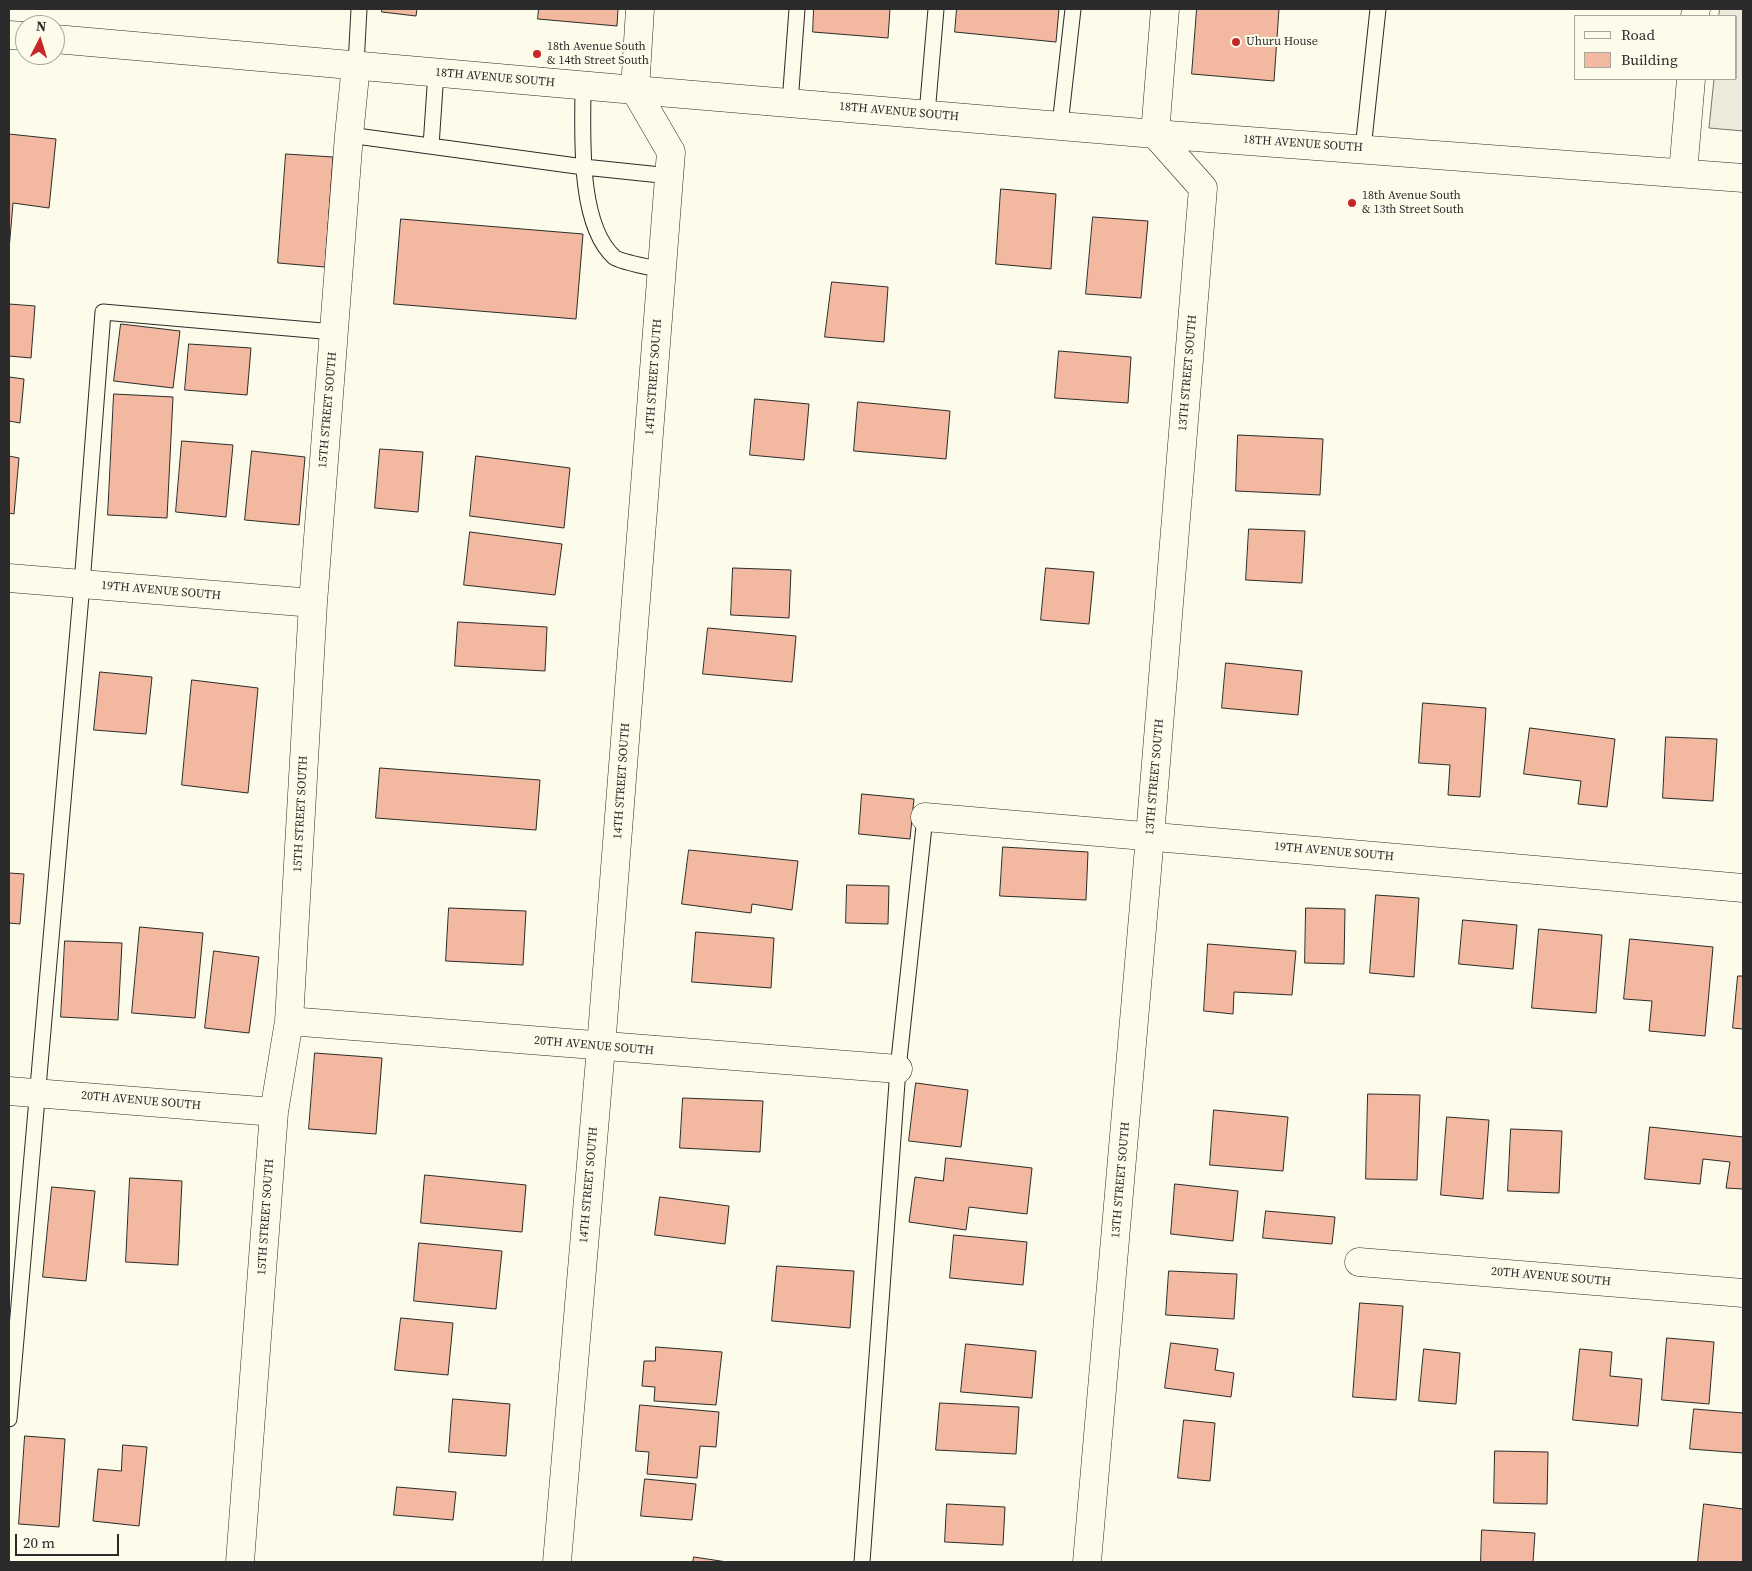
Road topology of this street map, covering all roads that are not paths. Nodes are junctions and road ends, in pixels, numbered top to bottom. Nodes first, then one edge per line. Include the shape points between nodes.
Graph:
1 (359, 9) edge
2 (640, 9) edge
3 (798, 9) edge
4 (936, 9) edge
5 (1073, 9) edge
6 (1165, 9) edge
7 (1378, 9) edge
8 (65, 40) edge
9 (356, 65) junction
10 (436, 72) junction
11 (1690, 80) edge
12 (583, 86) junction
13 (635, 90) junction
14 (790, 103) junction
15 (927, 114) junction
16 (1060, 125) junction
17 (1155, 134) junction
18 (349, 135) junction
19 (432, 146) junction
20 (1363, 149) junction
21 (584, 167) junction
22 (1684, 173) junction
23 (670, 176) junction
24 (1743, 178) edge
25 (662, 270) junction
26 (334, 332) junction
27 (9, 578) edge
28 (82, 584) junction
29 (313, 603) junction
30 (924, 817) joint
31 (1150, 836) junction
32 (1743, 888) edge
33 (289, 1020) junction
34 (601, 1047) junction
35 (898, 1069) junction
36 (9, 1090) edge
37 (37, 1093) junction
38 (274, 1112) junction
39 (1359, 1262) dead end
40 (1743, 1293) edge
41 (9, 1419) edge
42 (240, 1562) edge
43 (557, 1562) edge
44 (862, 1562) edge
45 (1087, 1562) edge

1 - 9 lane
2 - 13 street
3 - 14 lane
4 - 15 lane
5 - 16 lane
6 - 17 street
7 - 20 lane
8 - 9 street, 18TH AVENUE SOUTH
9 - 10 street, 18TH AVENUE SOUTH
9 - 18 street, 15TH STREET SOUTH
10 - 12 street, 18TH AVENUE SOUTH
10 - 19 lane
11 - 22 street
12 - 13 street, 18TH AVENUE SOUTH
12 - 21 lane
13 - 14 street, 18TH AVENUE SOUTH
13 - 23 street, 14TH STREET SOUTH via 671,152
14 - 15 street, 18TH AVENUE SOUTH
15 - 16 street, 18TH AVENUE SOUTH
16 - 17 street, 18TH AVENUE SOUTH
17 - 20 street, 18TH AVENUE SOUTH
17 - 31 street, 13TH STREET SOUTH via 1203,188
18 - 19 lane
18 - 26 street, 15TH STREET SOUTH
19 - 21 lane
20 - 22 street, 18TH AVENUE SOUTH
21 - 23 lane
21 - 25 lane via 588,204 602,241 615,258
22 - 24 street, 18TH AVENUE SOUTH
23 - 25 street, 14TH STREET SOUTH
25 - 34 street, 14TH STREET SOUTH
26 - 28 lane via 103,312
26 - 29 street, 15TH STREET SOUTH
27 - 28 street, 19TH AVENUE SOUTH
28 - 29 street, 19TH AVENUE SOUTH
28 - 37 lane
29 - 33 street, 15TH STREET SOUTH
30 - 31 street, 19TH AVENUE SOUTH
30 - 35 lane
31 - 32 street, 19TH AVENUE SOUTH
31 - 45 street, 13TH STREET SOUTH
33 - 34 street, 20TH AVENUE SOUTH
33 - 38 street, 15TH STREET SOUTH
34 - 35 street, 20TH AVENUE SOUTH
34 - 43 street, 14TH STREET SOUTH
35 - 44 lane
36 - 37 street, 20TH AVENUE SOUTH
37 - 38 street, 20TH AVENUE SOUTH
37 - 41 lane
38 - 42 street, 15TH STREET SOUTH
39 - 40 street, 20TH AVENUE SOUTH

